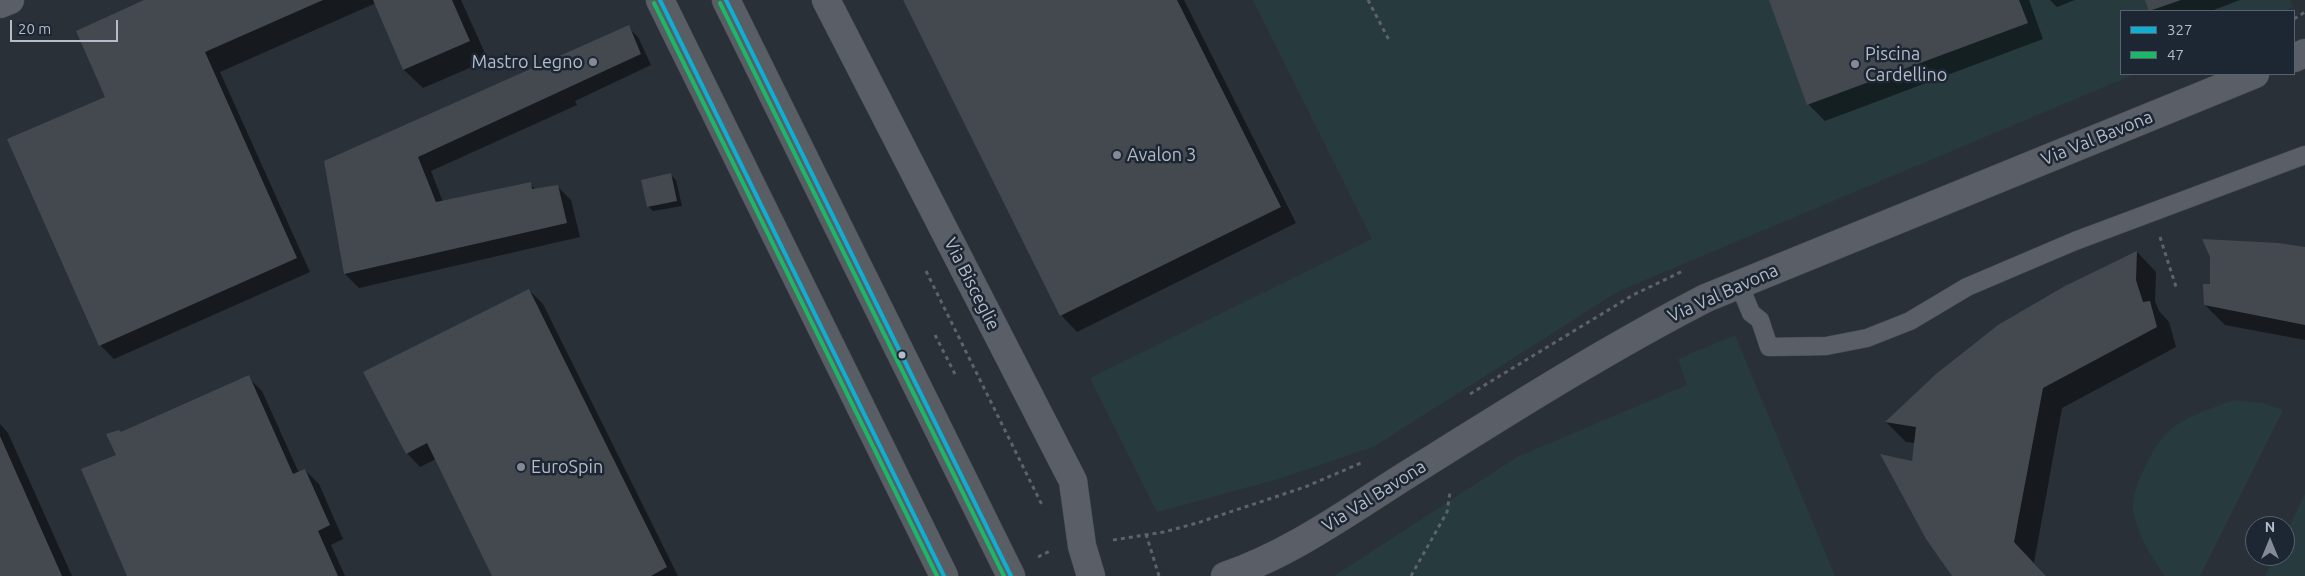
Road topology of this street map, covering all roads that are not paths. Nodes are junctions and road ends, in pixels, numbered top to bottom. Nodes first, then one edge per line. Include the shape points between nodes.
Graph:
1 (10, 0) edge
2 (660, 0) edge
3 (726, 0) edge
4 (826, 0) edge
5 (0, 4) edge
6 (2253, 75) edge
7 (2305, 155) edge
8 (1739, 284) junction
9 (944, 576) edge
10 (1011, 576) edge
11 (1091, 576) edge
12 (1225, 576) edge

1 - 5 street
2 - 9 main road
3 - 10 main road
4 - 11 street, Via Bisceglie via 1073,481 1082,546
6 - 8 street, Via Val Bavona
7 - 8 lane via 2153,210 1967,288 1910,321 1867,338 1826,346 1769,348 1760,320 1751,313
8 - 12 street, Via Val Bavona via 1657,322 1286,549

